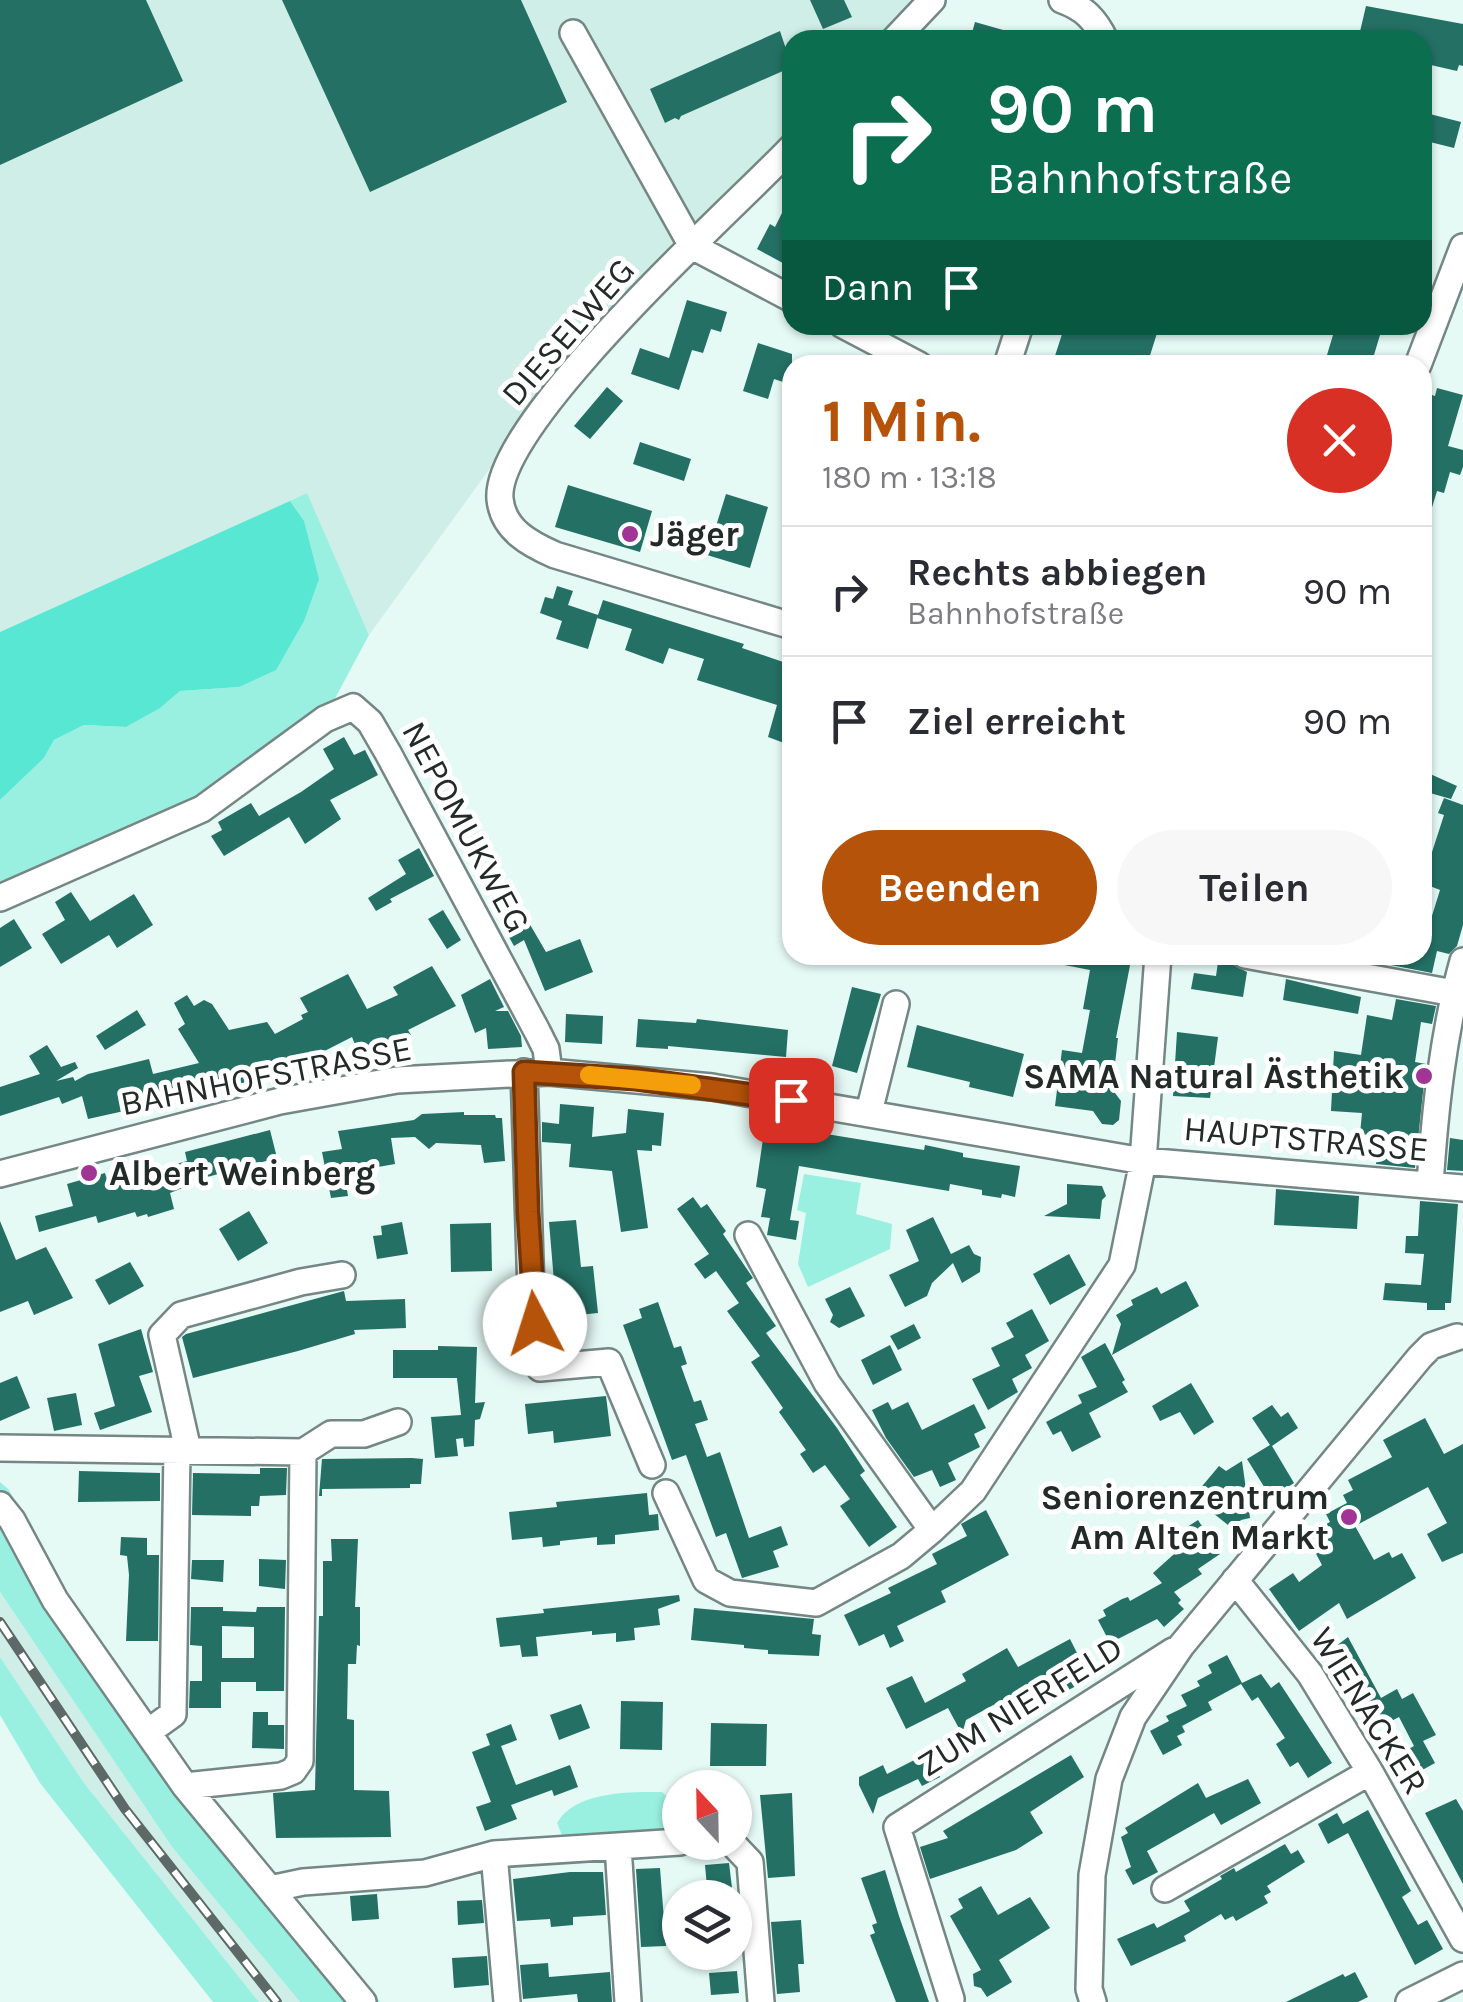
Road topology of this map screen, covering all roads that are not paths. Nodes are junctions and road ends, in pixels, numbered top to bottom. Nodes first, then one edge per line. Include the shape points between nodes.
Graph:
1 (932, 0) edge
2 (1062, 0) edge
3 (904, 30) edge
4 (1101, 30) edge
5 (573, 33) dead end
6 (782, 157) edge
7 (692, 246) junction
8 (1463, 247) edge
9 (782, 294) edge
10 (1432, 328) edge
11 (861, 335) edge
12 (900, 355) edge
13 (782, 623) edge
14 (4, 897) edge
15 (1463, 961) edge
16 (1157, 965) edge
17 (1299, 965) edge
18 (1454, 993) junction
19 (896, 1004) dead end
20 (537, 1072) junction
21 (869, 1112) junction
22 (1142, 1161) junction
23 (0, 1174) edge
24 (1430, 1185) junction
25 (1463, 1188) edge
26 (748, 1235) dead end
27 (342, 1275) dead end
28 (1461, 1333) edge
29 (398, 1422) dead end
30 (0, 1448) edge
31 (182, 1450) junction
32 (303, 1452) junction
33 (652, 1466) dead end
34 (666, 1493) dead end
35 (0, 1505) edge
36 (932, 1530) junction
37 (1235, 1580) junction
38 (1181, 1646) junction
39 (148, 1732) junction
40 (1370, 1772) junction
41 (185, 1786) junction
42 (662, 1843) edge
43 (618, 1846) junction
44 (494, 1854) junction
45 (748, 1860) edge
46 (270, 1889) junction
47 (1164, 1889) dead end
48 (1463, 1939) edge
49 (1463, 1976) edge
50 (951, 1999) dead end
51 (363, 2002) edge
52 (507, 2002) edge
53 (628, 2002) edge
54 (761, 2002) edge
55 (1093, 2002) edge
56 (1410, 2002) edge

1 - 3 street
2 - 4 street via 1081,7
5 - 7 street
6 - 7 street, DIESELWEG
7 - 9 street
7 - 13 street, DIESELWEG via 583,358 526,432 508,464 500,498 507,523 528,544
8 - 10 street
11 - 12 street
14 - 20 street, NEPOMUKWEG via 202,809 325,719 354,707 388,753 537,1031 546,1049
15 - 18 street
16 - 22 street
17 - 18 street
18 - 24 street
19 - 21 street
20 - 21 street, BAHNHOFSTRASSE via 712,1087
20 - 23 street, BAHNHOFSTRASSE via 397,1080 280,1101
20 - 33 street via 531,1292 540,1368 609,1362
21 - 22 street, BAHNHOFSTRASSE
22 - 24 street, HAUPTSTRASSE
22 - 36 street via 1122,1265 973,1491
24 - 25 street, HAUPTSTRASSE
26 - 36 street via 828,1384
27 - 31 street via 181,1316 162,1335
28 - 37 street, ZUM NIERFELD via 1420,1356
29 - 32 street via 364,1434 331,1434
30 - 31 street
31 - 32 street
31 - 39 street via 173,1714
32 - 41 street via 300,1761 281,1776
34 - 36 street via 706,1580 730,1593 816,1603 902,1556
35 - 39 street via 55,1600
37 - 38 street, ZUM NIERFELD
37 - 40 street, WIENACKER via 1310,1674
38 - 50 street, ZUM NIERFELD via 897,1827
38 - 55 street, ZUM NIERFELD via 1133,1717 1109,1779 1092,1875
39 - 41 street
40 - 47 street
40 - 48 street, WIENACKER
41 - 46 street
42 - 43 street
43 - 44 street
43 - 53 street
44 - 46 street via 425,1874
44 - 52 street
45 - 54 street
46 - 51 street
49 - 56 street

